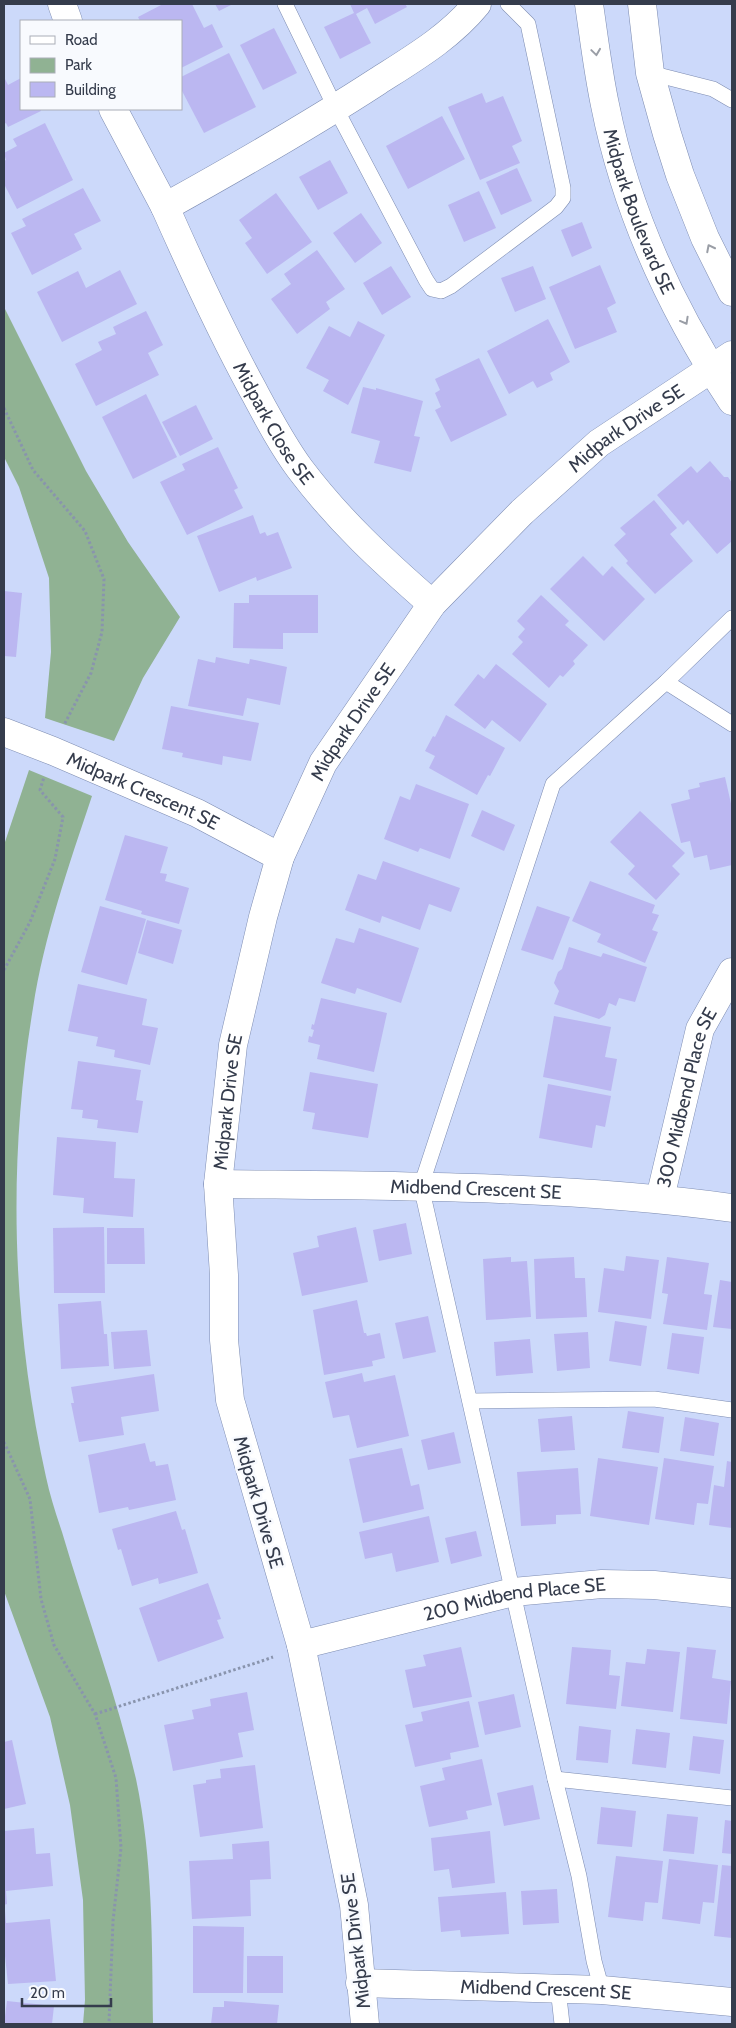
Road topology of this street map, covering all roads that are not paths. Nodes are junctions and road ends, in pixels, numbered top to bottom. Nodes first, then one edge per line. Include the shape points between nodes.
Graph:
1 (62, 4) edge
2 (285, 4) edge
3 (477, 4) edge
4 (508, 4) edge
5 (589, 4) edge
6 (642, 4) edge
7 (68, 20) edge
8 (650, 73) junction
9 (732, 100) edge
10 (336, 109) junction
11 (114, 110) edge
12 (165, 207) junction
13 (732, 292) edge
14 (722, 362) edge
15 (732, 401) edge
16 (432, 604) junction
17 (732, 618) edge
18 (666, 682) junction
19 (732, 724) edge
20 (4, 732) edge
21 (280, 857) junction
22 (732, 972) edge
23 (218, 1184) junction
24 (421, 1186) junction
25 (660, 1198) junction
26 (732, 1208) edge
27 (470, 1401) junction
28 (732, 1410) edge
29 (513, 1592) junction
30 (732, 1592) edge
31 (301, 1645) junction
32 (556, 1779) junction
33 (732, 1798) edge
34 (360, 1983) junction
35 (558, 1988) junction
36 (602, 1990) junction
37 (732, 2002) edge
38 (364, 2024) edge
39 (562, 2024) edge

1 - 7 street
2 - 10 lane
3 - 10 street via 441,39
4 - 10 lane via 528,24 563,198 556,208 451,286 441,291 432,289 426,280
5 -> 14 street, Midpark Boulevard SE via 605,107 623,174 648,245 681,314
6 - 8 street
8 - 9 lane via 713,89
13 -> 8 street via 705,238 680,175
10 - 12 street
11 - 12 street, Midpark Close SE
12 - 16 street, Midpark Close SE via 221,332 279,438 336,514
14 - 15 street, Midpark Boulevard SE
14 - 16 street, Midpark Drive SE via 599,443 522,512
16 - 21 street, Midpark Drive SE via 323,763
17 - 18 lane
18 - 19 lane
18 - 24 lane via 553,784
20 - 21 street, Midpark Crescent SE via 197,813
21 - 23 street, Midpark Drive SE via 262,917 233,1045
22 - 25 street, 300 Midbend Place SE via 700,1029
23 - 24 street, Midbend Crescent SE
23 - 31 street, Midpark Drive SE via 224,1340 230,1400
24 - 25 street, Midbend Crescent SE
24 - 27 lane
25 - 26 street, Midbend Crescent SE
27 - 28 lane via 654,1399
27 - 29 lane
29 - 30 street, 200 Midbend Place SE via 602,1584
29 - 31 street, 200 Midbend Place SE
29 - 32 lane
31 - 34 street, Midpark Drive SE via 354,1905
32 - 33 lane
32 - 36 lane
34 - 35 street, Midbend Crescent SE
34 - 38 street, Midpark Drive SE
35 - 36 street, Midbend Crescent SE
35 - 39 lane
36 - 37 street, Midbend Crescent SE

